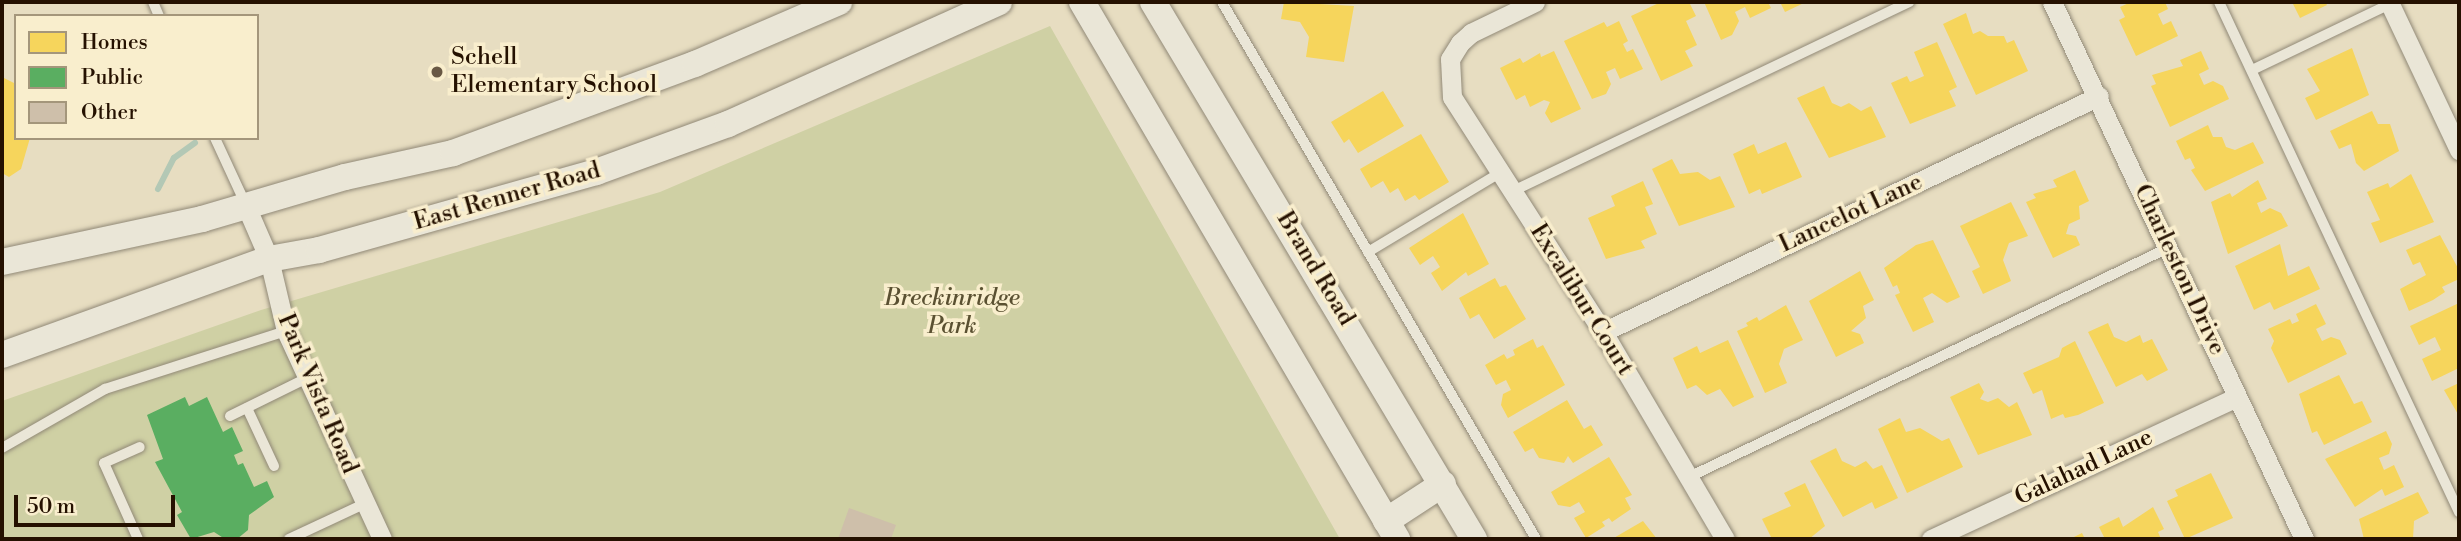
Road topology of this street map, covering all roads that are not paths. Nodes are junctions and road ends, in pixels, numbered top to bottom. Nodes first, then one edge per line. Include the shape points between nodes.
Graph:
1 (839, 2) edge
2 (999, 2) edge
3 (1082, 2) edge
4 (1153, 2) edge
5 (1222, 2) edge
6 (1535, 2) edge
7 (1909, 2) edge
8 (2052, 2) edge
9 (2219, 2) edge
10 (2390, 3) edge
11 (2252, 70) junction
12 (2099, 96) junction
13 (216, 140) edge
14 (2459, 150) edge
15 (1501, 172) junction
16 (1513, 191) junction
17 (246, 206) junction
18 (2168, 248) junction
19 (1368, 252) junction
20 (269, 259) junction
21 (2, 262) edge
22 (286, 331) junction
23 (1603, 332) junction
24 (2, 355) edge
25 (307, 378) junction
26 (2237, 397) junction
27 (247, 408) junction
28 (230, 416) dead end
29 (140, 447) dead end
30 (2, 448) edge
31 (274, 466) dead end
32 (1689, 477) junction
33 (1443, 484) junction
34 (364, 504) junction
35 (2459, 512) edge
36 (1392, 530) edge
37 (138, 539) edge
38 (289, 539) edge
39 (382, 539) edge
40 (1474, 539) edge
41 (1536, 539) edge
42 (1725, 539) edge
43 (1931, 539) edge
44 (2304, 539) edge

1 - 17 main road via 695,64 453,153 345,177
2 - 20 main road, East Renner Road via 729,124 596,172 319,250
3 - 36 main road
4 - 33 main road, Brand Road
5 - 19 lane
6 - 15 street, Excalibur Court via 1471,33 1450,59 1452,97
7 - 16 lane
8 - 12 street, Charleston Drive
9 - 11 lane
10 - 11 lane
10 - 14 street
11 - 35 lane
12 - 18 street, Charleston Drive
12 - 23 street, Lancelot Lane
13 - 17 lane
15 - 16 street, Excalibur Court
15 - 19 lane
16 - 23 street, Excalibur Court
17 - 20 street, Park Vista Road
17 - 21 main road
18 - 26 street, Charleston Drive
18 - 32 lane
19 - 41 lane
20 - 22 street, Park Vista Road
20 - 24 main road, East Renner Road
22 - 25 street, Park Vista Road
22 - 30 lane via 105,389
23 - 32 street, Excalibur Court
25 - 27 lane
25 - 34 street, Park Vista Road
26 - 43 street, Galahad Lane
26 - 44 street, Charleston Drive
27 - 28 lane
27 - 31 lane
29 - 37 lane via 104,463
32 - 42 street, Excalibur Court
33 - 36 main road
33 - 40 main road, Brand Road
34 - 38 lane
34 - 39 street, Park Vista Road

